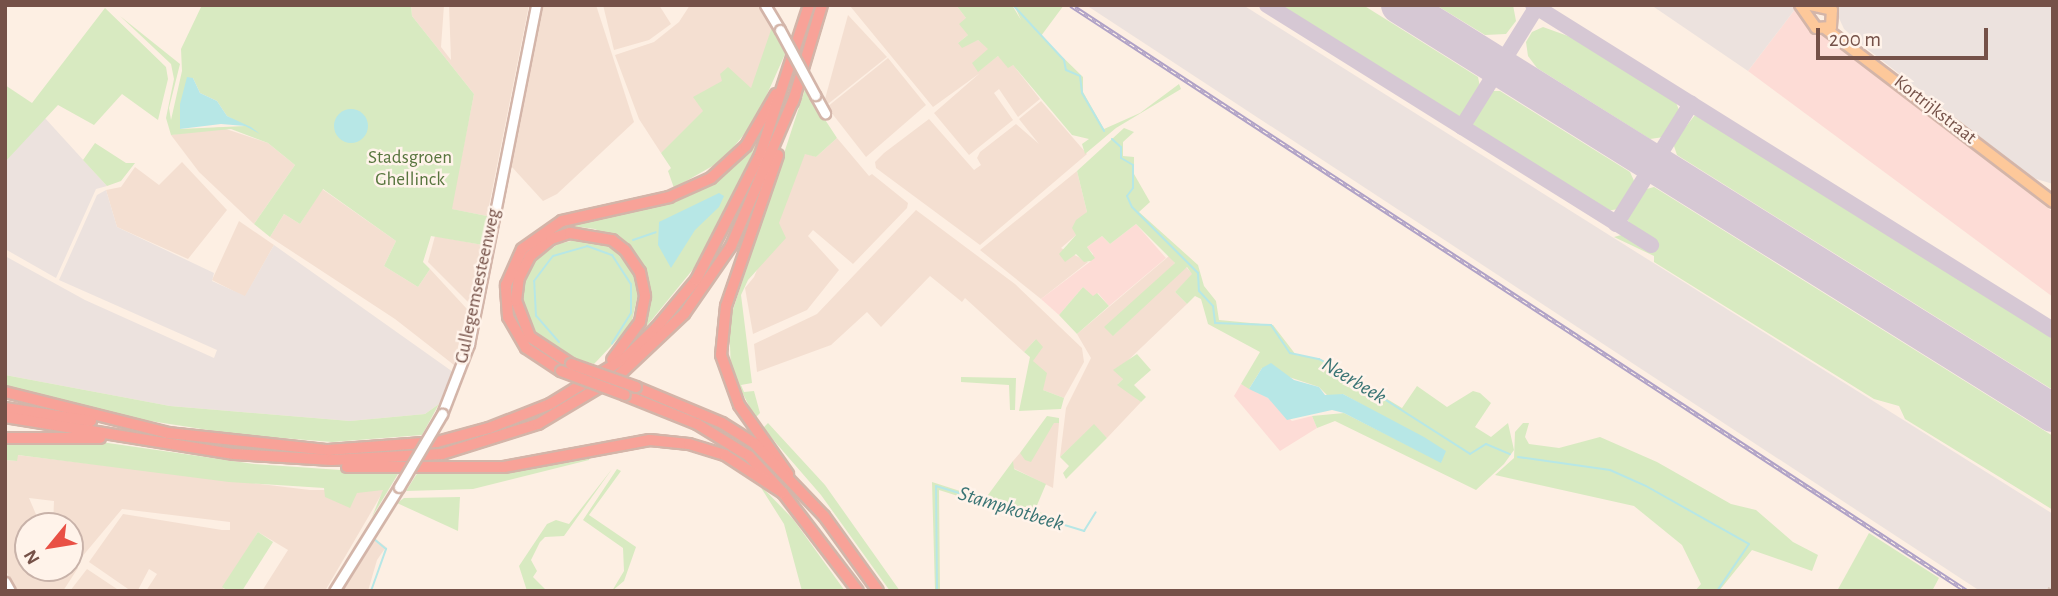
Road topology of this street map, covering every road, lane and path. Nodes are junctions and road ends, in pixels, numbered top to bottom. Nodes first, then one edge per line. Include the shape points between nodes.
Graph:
1 (536, 5) edge
2 (765, 5) edge
3 (822, 5) edge
4 (1800, 5) edge
5 (1813, 7) edge
6 (807, 11) edge
7 (1810, 18) junction
8 (1830, 26) junction
9 (795, 96) junction
10 (825, 113) dead end
11 (2016, 174) junction
12 (2053, 194) edge
13 (2053, 202) edge
14 (5, 393) edge
15 (566, 396) junction
16 (5, 408) edge
17 (5, 417) edge
18 (146, 429) junction
19 (5, 438) edge
20 (154, 441) junction
21 (234, 454) junction
22 (788, 474) junction
23 (783, 493) junction
24 (5, 582) edge
25 (10, 591) edge
26 (334, 591) edge
27 (858, 591) edge
28 (878, 591) edge

1 - 26 street, Gullegemsesteenweg, bridge via 469,344 442,414
2 - 10 street, bridge
3 - 9 highway
4 - 7 main road
5 - 7 main road
5 - 8 main road via 1829,8
6 - 15 highway via 765,142 705,265 642,343 602,376
6 - 23 highway, bridge via 767,113 746,146 719,172 669,197 562,221 522,249 506,285 508,317 526,348 561,371 716,434 748,456
7 - 8 main road via 1816,28
8 - 11 main road, Kortrijkstraat
9 - 21 highway via 754,198 713,274 660,340 603,388 538,424 442,454 332,460
9 - 22 highway via 726,306 721,339 732,392
11 - 12 main road, Kortrijkstraat
11 - 13 main road, Kortrijkstraat
14 - 18 highway
15 - 18 highway via 474,433 382,449 279,448
15 - 22 highway, bridge via 619,354 644,309 643,284 633,260 618,244 588,233 570,233 540,246 524,267 517,287 519,317 530,337 571,364 636,387 722,423
16 - 18 highway
17 - 20 highway
19 - 20 highway
20 - 21 highway
21 - 23 highway via 318,466 475,468 526,464 630,442 668,441 725,455
22 - 28 highway
23 - 27 highway
24 - 25 street

